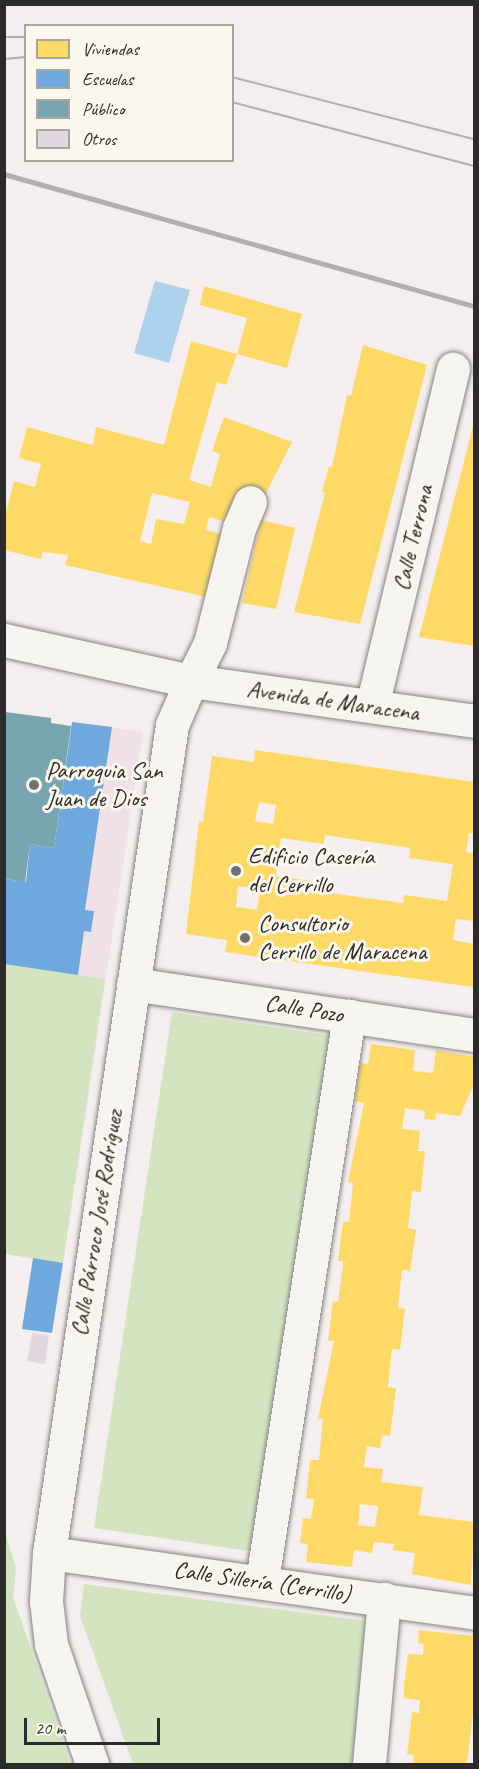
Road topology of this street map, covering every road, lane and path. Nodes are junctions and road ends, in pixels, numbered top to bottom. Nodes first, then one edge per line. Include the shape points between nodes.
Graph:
1 (453, 369) dead end
2 (250, 501) dead end
3 (4, 640) edge
4 (191, 681) junction
5 (372, 706) junction
6 (474, 721) edge
7 (133, 984) junction
8 (349, 1016) junction
9 (474, 1035) edge
10 (49, 1552) junction
11 (262, 1581) junction
12 (384, 1599) junction
13 (474, 1613) edge
14 (92, 1764) edge
15 (369, 1764) edge

1 - 5 street, Calle Terrona
2 - 4 street via 239,528 210,643
3 - 4 street, Avenida de Maracena
4 - 5 street, Avenida de Maracena
4 - 7 street, Calle Párroco José Rodríguez via 172,725
5 - 6 street, Avenida de Maracena
7 - 8 street, Calle Pozo
7 - 10 street, Calle Párroco José Rodríguez
8 - 9 street, Calle Pozo
8 - 11 street
10 - 11 street, Calle Sillería (Cerrillo)
10 - 14 street, Calle Párroco José Rodríguez via 46,1601 51,1644
11 - 12 street, Calle Sillería (Cerrillo)
12 - 13 street, Calle Sillería (Cerrillo)
12 - 15 street

